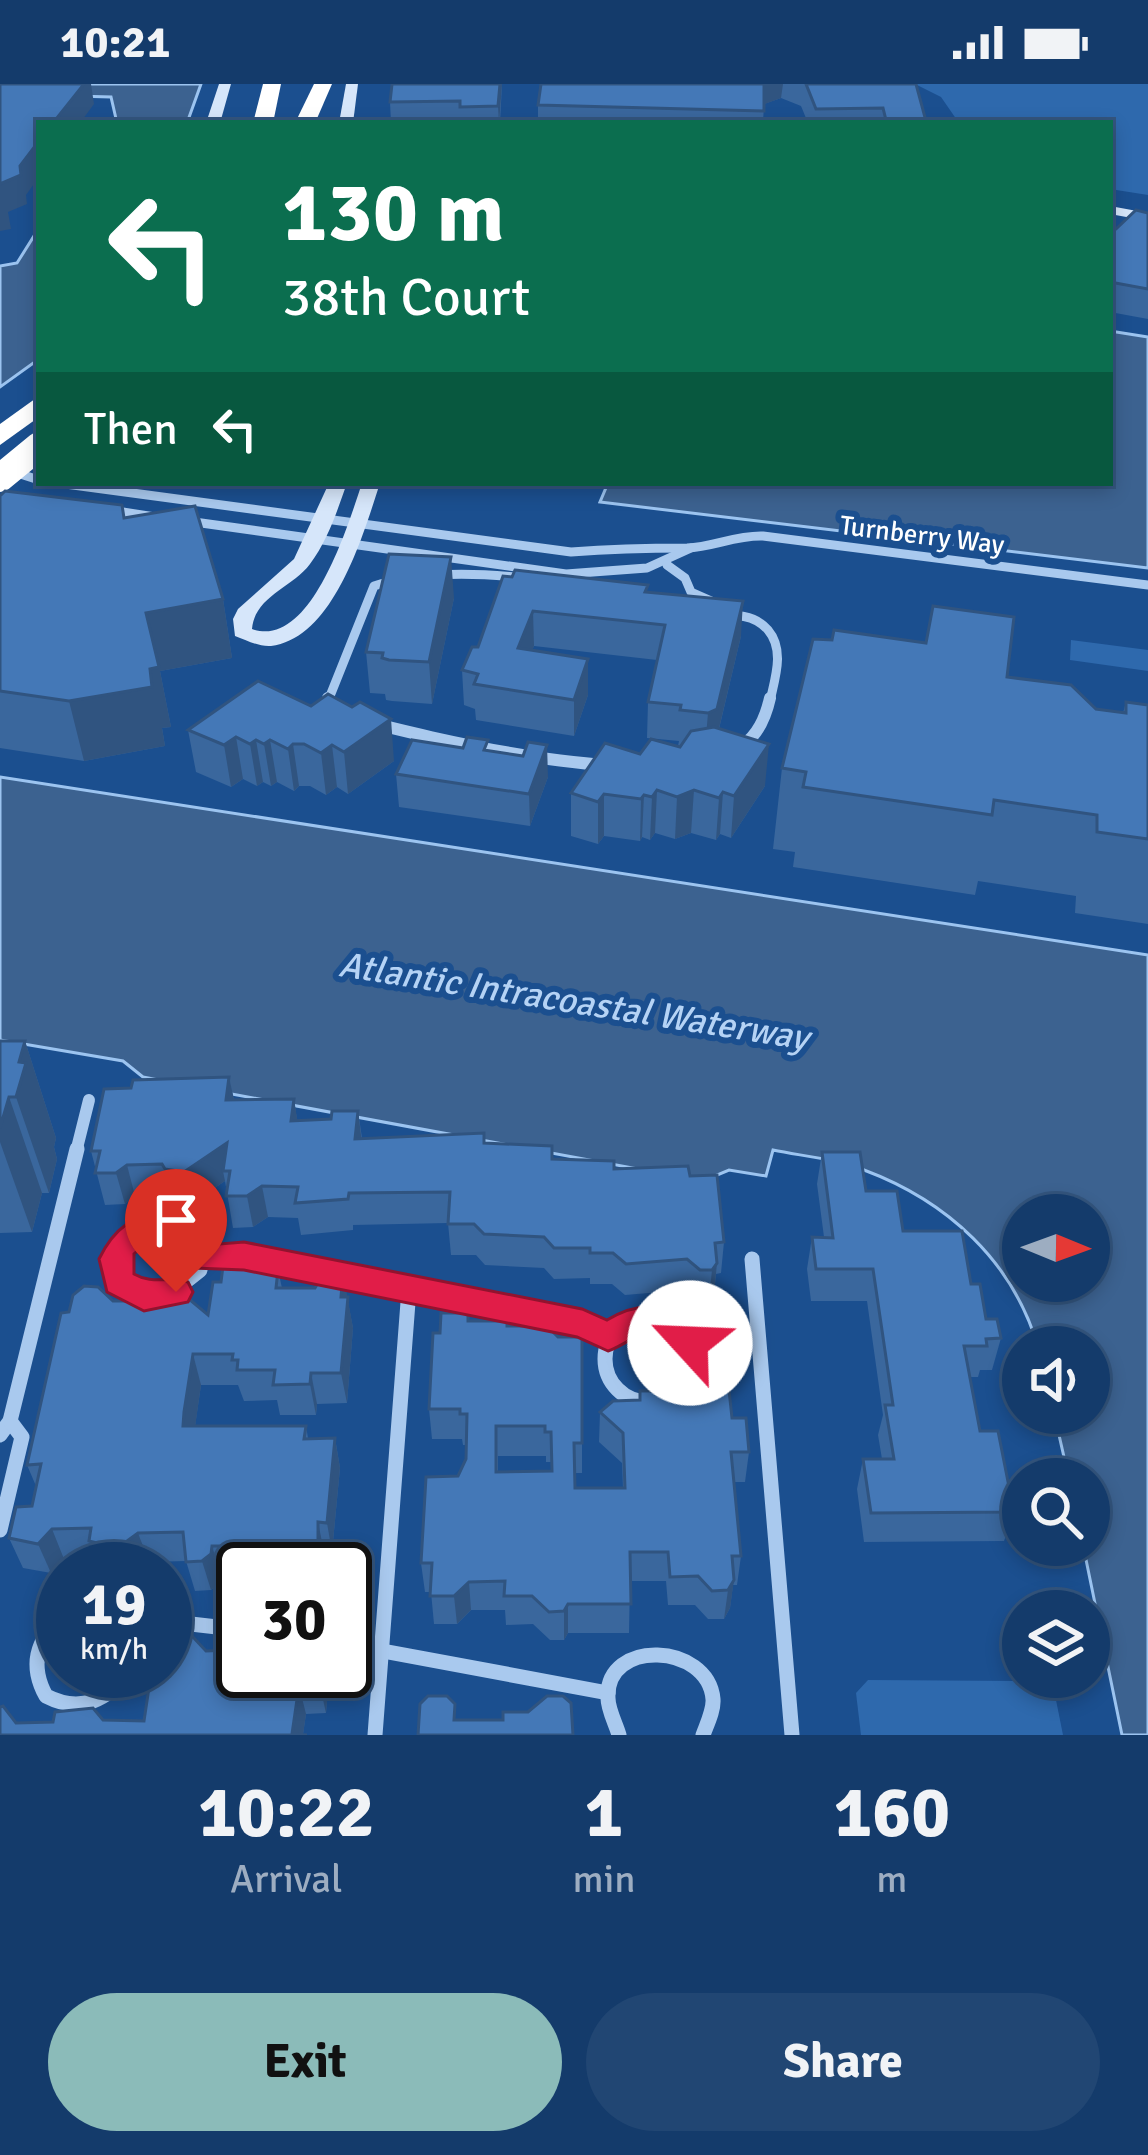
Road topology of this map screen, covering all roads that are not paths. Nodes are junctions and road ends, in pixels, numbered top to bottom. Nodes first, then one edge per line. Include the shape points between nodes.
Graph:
1 (225, 84) edge
2 (256, 84) edge
3 (272, 84) edge
4 (305, 84) edge
5 (322, 84) edge
6 (352, 84) edge
7 (214, 120) edge
8 (261, 120) edge
9 (262, 120) edge
10 (302, 120) edge
11 (304, 120) edge
12 (346, 120) edge
13 (1113, 195) edge
14 (1148, 202) edge
15 (1113, 211) edge
16 (1148, 218) edge
17 (36, 406) edge
18 (0, 436) edge
19 (36, 450) edge
20 (0, 468) edge
21 (36, 480) edge
22 (6, 485) edge
23 (36, 485) edge
24 (79, 486) edge
25 (337, 486) edge
26 (370, 486) edge
27 (0, 488) edge
28 (25, 496) edge
29 (191, 502) junction
30 (89, 507) edge
31 (176, 520) junction
32 (320, 528) junction
33 (352, 532) junction
34 (692, 548) junction
35 (572, 553) junction
36 (667, 565) junction
37 (566, 574) junction
38 (1148, 585) edge
39 (730, 611) junction
40 (89, 1100) dead end
41 (206, 1258) junction
42 (752, 1259) dead end
43 (409, 1288) junction
44 (608, 1336) junction
45 (5, 1428) edge
46 (0, 1530) edge
47 (372, 1649) edge
48 (382, 1651) junction
49 (608, 1693) junction
50 (51, 1698) edge
51 (105, 1698) edge
52 (375, 1735) edge
53 (619, 1735) edge
54 (703, 1735) edge
55 (792, 1735) edge

1 - 7 street
2 - 8 highway
3 - 9 highway
4 - 10 highway
5 - 11 highway
6 - 12 street
13 - 14 street
15 - 16 street
17 - 18 highway
19 - 22 highway, bridge
20 - 21 street
22 - 27 street
23 - 28 street
24 - 29 street, Turnberry Way
25 - 32 street
26 - 33 street
29 - 31 street
29 - 32 street, Turnberry Way
30 - 31 street, Turnberry Way
31 - 32 street, Turnberry Way
32 - 33 street, Turnberry Way
32 - 33 street, Turnberry Way
32 - 33 street via 303,561 242,615 242,632 258,643 293,636 309,618
33 - 35 street, Turnberry Way
33 - 37 street, Turnberry Way
34 - 35 street, Turnberry Way
34 - 36 street, Turnberry Way
34 - 38 street, Turnberry Way via 763,536
35 - 37 street
36 - 37 street, Turnberry Way
36 - 39 street via 691,592
39 - 39 street via 766,628 779,658 764,724 741,748 717,757 612,764 415,735 328,707 374,586 411,574 642,599 709,616
40 - 45 street
41 - 41 street via 194,1229 167,1222 129,1237 115,1271 130,1291 164,1296 193,1282
41 - 43 street via 244,1256
42 - 55 street
43 - 44 street
43 - 48 street
44 - 44 street via 603,1366 627,1395 666,1397 687,1382 690,1343 669,1324 636,1319
45 - 46 street via 22,1437
47 - 48 street
48 - 49 street
48 - 52 street
49 - 53 street
49 - 54 street via 625,1663 646,1652 685,1658 710,1690
50 - 51 street via 73,1707

